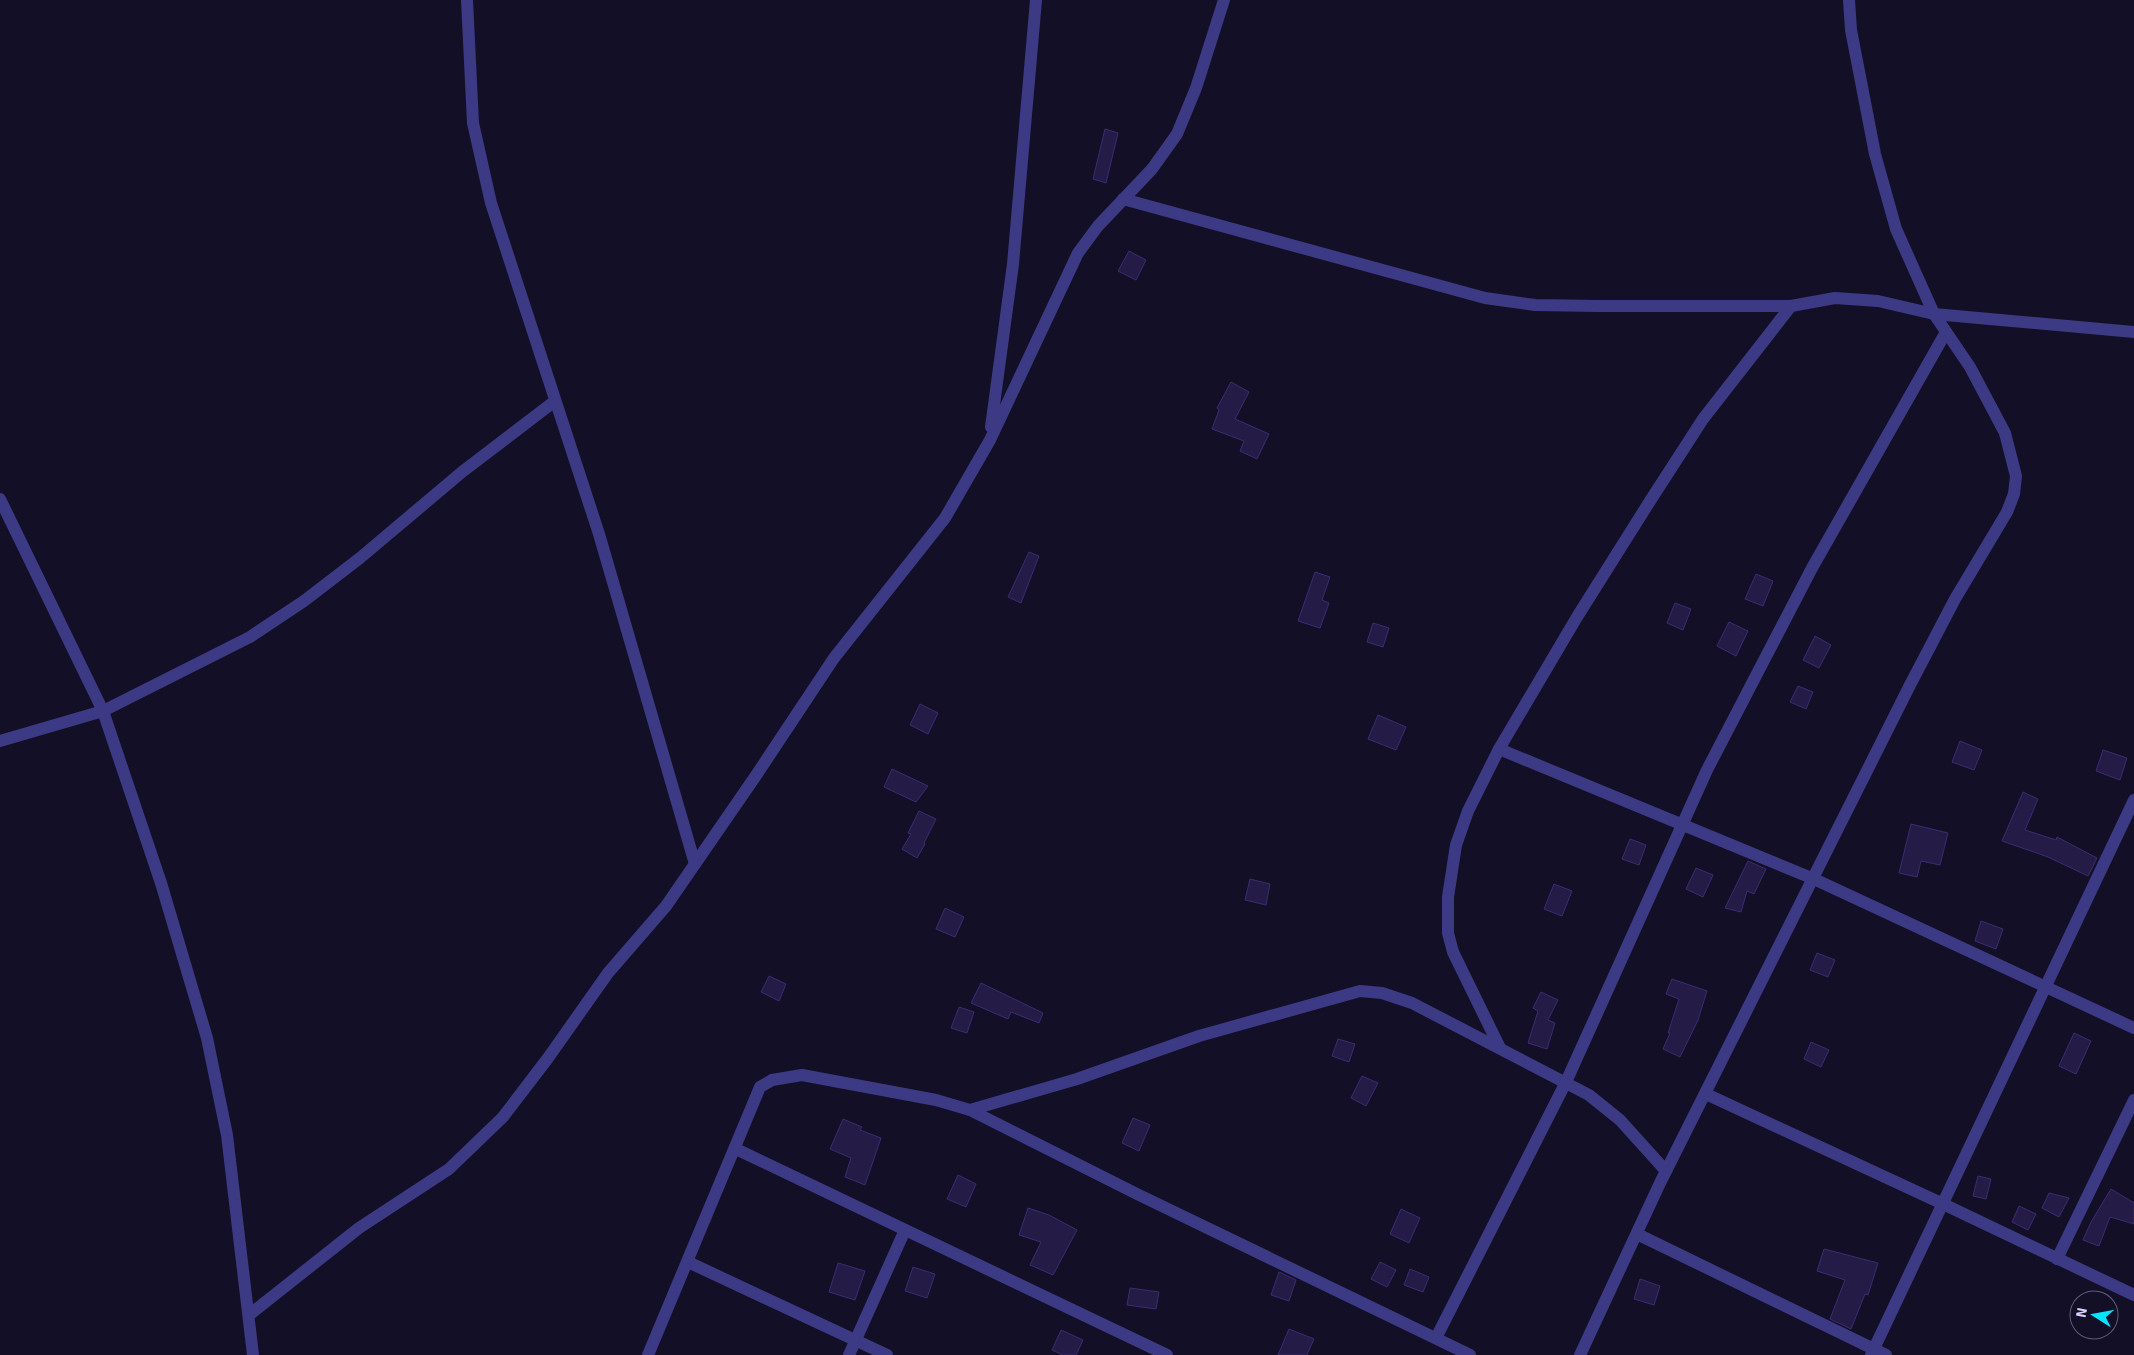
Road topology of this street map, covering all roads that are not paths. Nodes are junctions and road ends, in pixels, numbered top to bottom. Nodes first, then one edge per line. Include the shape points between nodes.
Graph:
1 (466, 0) edge
2 (1036, 0) edge
3 (1224, 0) edge
4 (1849, 0) edge
5 (1123, 199) junction
6 (1791, 306) junction
7 (1934, 314) junction
8 (1946, 332) junction
9 (2134, 332) edge
10 (556, 401) junction
11 (990, 440) junction
12 (0, 498) edge
13 (103, 711) junction
14 (0, 741) edge
15 (1499, 749) junction
16 (2134, 800) edge
17 (1682, 826) junction
18 (695, 864) junction
19 (1814, 880) junction
20 (2045, 986) junction
21 (2134, 1028) edge
22 (1500, 1048) junction
23 (1566, 1082) junction
24 (1706, 1094) junction
25 (2134, 1100) edge
26 (970, 1110) junction
27 (736, 1149) junction
28 (1666, 1171) junction
29 (1942, 1203) junction
30 (905, 1230) junction
31 (1637, 1234) junction
32 (2058, 1259) junction
33 (688, 1262) junction
34 (2134, 1296) edge
35 (249, 1316) junction
36 (1436, 1338) junction
37 (856, 1340) junction
38 (1149, 1351) edge
39 (1872, 1352) edge
40 (253, 1355) edge
41 (648, 1355) edge
42 (849, 1355) edge
43 (887, 1355) edge
44 (1167, 1355) edge
45 (1470, 1355) edge
46 (1580, 1355) edge
47 (1886, 1355) edge

1 - 10 street via 473,123 491,203
2 - 11 street via 1013,264
3 - 5 street via 1196,88 1176,134 1152,169
4 - 7 street via 1875,154 1896,229
5 - 6 street via 1485,298 1535,305
5 - 11 street via 1078,253
6 - 7 street via 1835,298 1878,302
6 - 15 street via 1698,428 1576,617
7 - 8 street
7 - 9 street
8 - 17 street via 1812,568 1707,770
8 - 19 street via 1970,367 2005,433 2016,476 2014,494 1910,685
10 - 13 street via 462,472 304,601 250,637
10 - 18 street
11 - 18 street via 945,518 834,658
12 - 13 street
13 - 14 street
13 - 35 street via 161,883 208,1038 228,1135
15 - 17 street
15 - 22 street via 1468,811 1456,845 1448,897 1448,933 1453,952
16 - 20 street
17 - 19 street
17 - 23 street
18 - 35 street via 666,906 602,980 503,1117 449,1169 359,1228
19 - 20 street
19 - 24 street
20 - 21 street
20 - 29 street
22 - 23 street
22 - 26 street via 1412,1003 1382,993 1360,991 1199,1036 1077,1079
23 - 28 street via 1620,1120
23 - 36 street
24 - 28 street
24 - 29 street
25 - 32 street
26 - 27 street via 936,1100 802,1075 772,1080 760,1087
26 - 36 street
27 - 30 street
27 - 33 street
28 - 31 street
29 - 32 street
29 - 39 street
30 - 37 street
30 - 38 street
31 - 39 street
31 - 46 street
32 - 34 street
33 - 37 street
33 - 41 street
35 - 40 street
36 - 45 street
37 - 42 street
37 - 43 street
38 - 44 street
39 - 47 street

